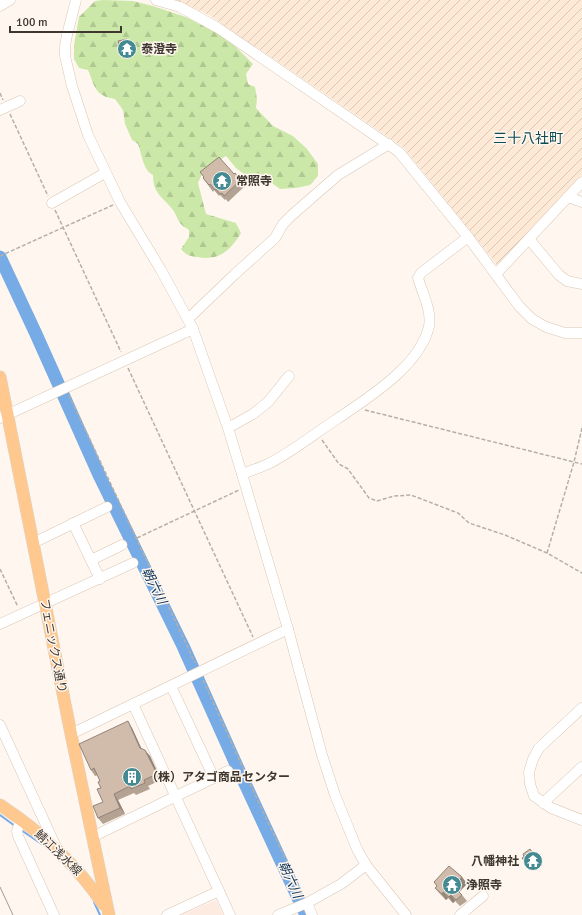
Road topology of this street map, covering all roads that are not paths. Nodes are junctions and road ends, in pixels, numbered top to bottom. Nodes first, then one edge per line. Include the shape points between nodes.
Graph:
1 (10, 0) edge
2 (76, 0) edge
3 (156, 0) edge
4 (0, 6) edge
5 (20, 101) dead end
6 (0, 110) edge
7 (389, 144) junction
8 (105, 173) junction
9 (582, 182) edge
10 (568, 197) junction
11 (582, 202) edge
12 (52, 203) dead end
13 (468, 237) junction
14 (529, 239) junction
15 (496, 274) junction
16 (582, 284) edge
17 (188, 319) junction
18 (193, 328) junction
19 (582, 333) edge
20 (289, 376) dead end
21 (0, 377) edge
22 (4, 416) edge
23 (228, 428) junction
24 (242, 474) junction
25 (107, 507) dead end
26 (74, 523) junction
27 (33, 542) junction
28 (122, 545) dead end
29 (91, 560) junction
30 (133, 563) dead end
31 (100, 578) junction
32 (45, 603) junction
33 (0, 624) edge
34 (288, 629) junction
35 (171, 686) junction
36 (133, 704) junction
37 (582, 708) edge
38 (0, 725) edge
39 (71, 734) junction
40 (582, 767) edge
41 (228, 771) dead end
42 (214, 778) junction
43 (176, 796) junction
44 (544, 803) junction
45 (0, 805) edge
46 (582, 820) edge
47 (19, 825) junction
48 (92, 837) junction
49 (57, 849) junction
50 (366, 865) junction
51 (219, 891) junction
52 (483, 896) dead end
53 (303, 904) junction
54 (108, 913) edge
55 (54, 915) edge
56 (167, 915) edge
57 (230, 915) edge
58 (278, 915) edge
59 (312, 915) edge
60 (406, 915) edge
61 (460, 915) edge

1 - 4 street
2 - 8 street via 67,35 65,56 88,135
3 - 7 street via 180,8 218,28
5 - 6 street
7 - 13 street via 403,157
7 - 17 street via 338,175 292,215 275,238
8 - 12 street
8 - 17 street
9 - 10 street
10 - 11 street
10 - 14 street
13 - 15 street
13 - 24 street via 420,273 418,278 429,316 429,326 423,343 403,368 356,407 317,433 268,463
14 - 15 street
14 - 16 street via 559,275 567,281
15 - 19 street via 519,306 532,319 555,331
17 - 18 street
18 - 22 street
18 - 23 street
20 - 23 street via 268,402
21 - 22 main road, フェニックス通り
22 - 27 main road, フェニックス通り
23 - 24 street
24 - 34 street
25 - 26 street
26 - 27 street
26 - 29 street
27 - 32 main road, フェニックス通り
28 - 29 street
29 - 31 street
30 - 31 street
31 - 32 street
32 - 33 street
32 - 39 main road, フェニックス通り
34 - 35 street
34 - 50 street via 322,755 354,842
35 - 36 street
35 - 42 street
36 - 39 street
36 - 43 street
37 - 44 street via 539,748 533,758 529,772 530,784 534,796
38 - 49 street
39 - 48 main road, フェニックス通り
40 - 44 street
41 - 42 street
42 - 43 street
43 - 48 street
43 - 51 street
44 - 46 street
45 - 47 main road, 鯖江浅水線
47 - 49 main road, 鯖江浅水線
47 - 55 street via 18,836
48 - 54 main road, フェニックス通り
49 - 54 main road, 鯖江浅水線 via 90,884
50 - 53 street via 341,884
50 - 60 street
51 - 56 street
51 - 57 street
52 - 61 street
53 - 58 street
53 - 59 street

